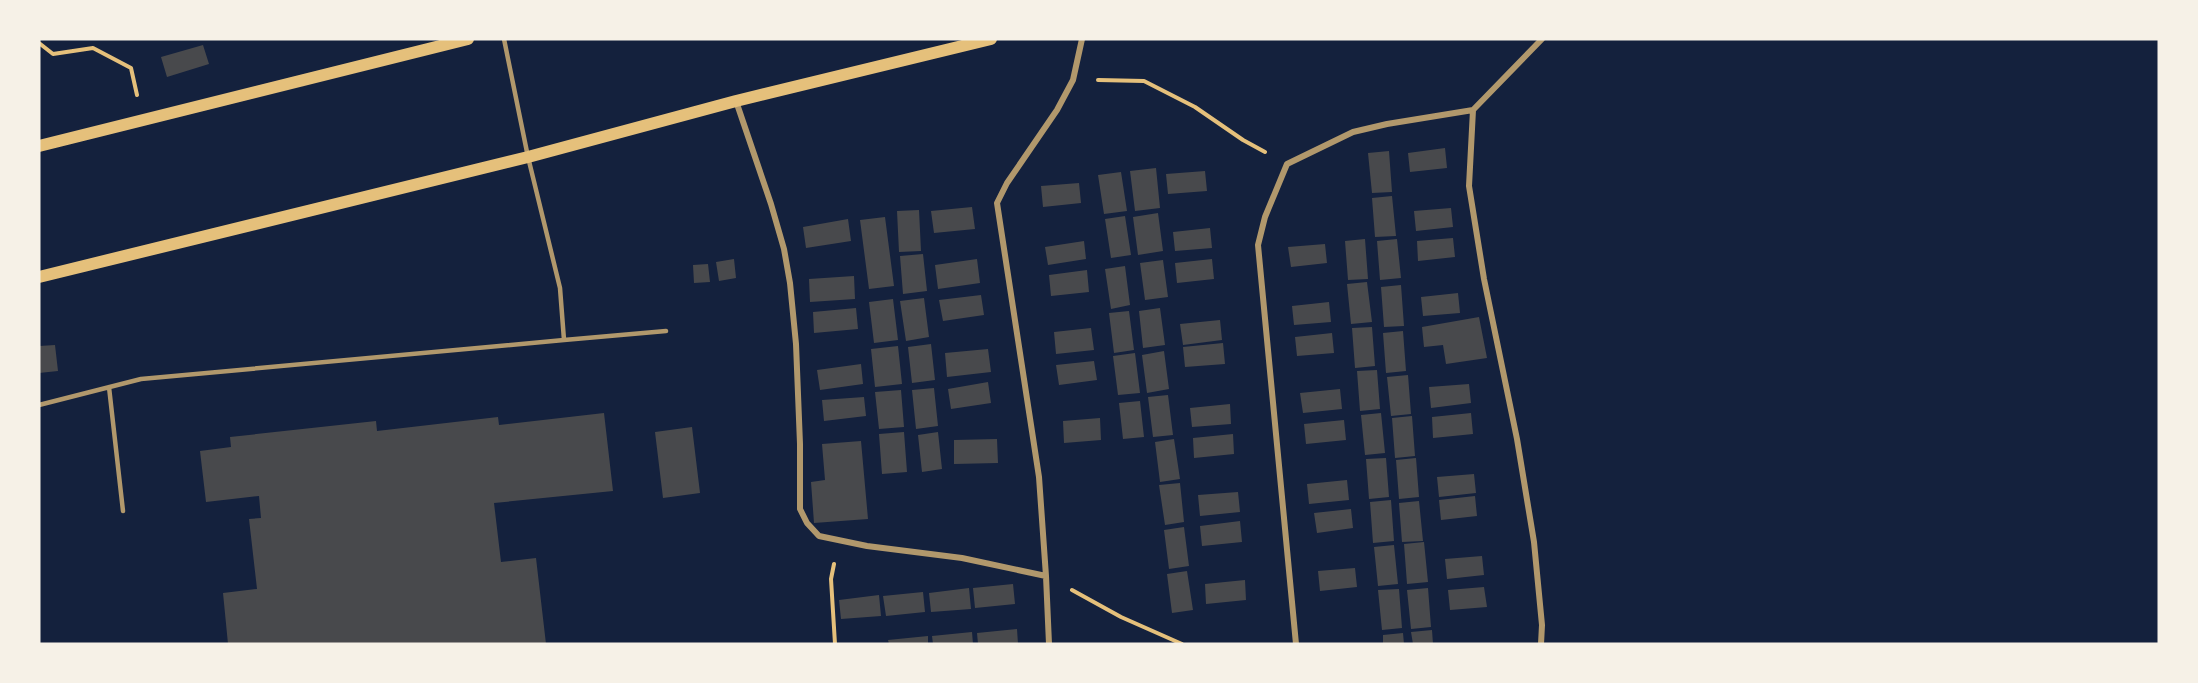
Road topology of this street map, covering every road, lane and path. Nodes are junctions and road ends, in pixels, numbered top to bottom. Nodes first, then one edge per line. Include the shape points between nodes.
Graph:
1 (468, 39) edge
2 (504, 39) edge
3 (991, 39) edge
4 (1082, 39) edge
5 (1542, 39) edge
6 (39, 43) edge
7 (1073, 80) junction
8 (736, 101) junction
9 (1473, 110) junction
10 (141, 121) junction
11 (39, 146) edge
12 (528, 157) junction
13 (1287, 164) junction
14 (39, 277) edge
15 (666, 331) dead end
16 (564, 340) junction
17 (109, 387) junction
18 (39, 405) edge
19 (123, 511) dead end
20 (839, 540) junction
21 (1046, 576) junction
22 (835, 644) edge
23 (1049, 644) edge
24 (1182, 644) edge
25 (1296, 644) edge
26 (1540, 644) edge

1 - 10 main road
2 - 12 lane
3 - 8 main road
4 - 7 street
5 - 9 street
6 - 10 path via 53,54 93,48 131,68
7 - 13 path via 1144,81 1195,107
7 - 21 street via 1058,110 997,203 1039,477
8 - 12 main road
8 - 20 street via 771,204 790,283 796,344 800,509 819,536
9 - 13 street via 1353,132
9 - 26 street via 1469,186 1534,542 1542,626
10 - 11 main road
12 - 14 main road
12 - 16 lane via 560,288
13 - 25 street via 1258,245
15 - 16 lane
16 - 17 lane via 141,379
17 - 18 lane
17 - 19 lane
20 - 21 street via 962,558
20 - 22 path via 831,579
21 - 23 street
21 - 24 path via 1121,617

